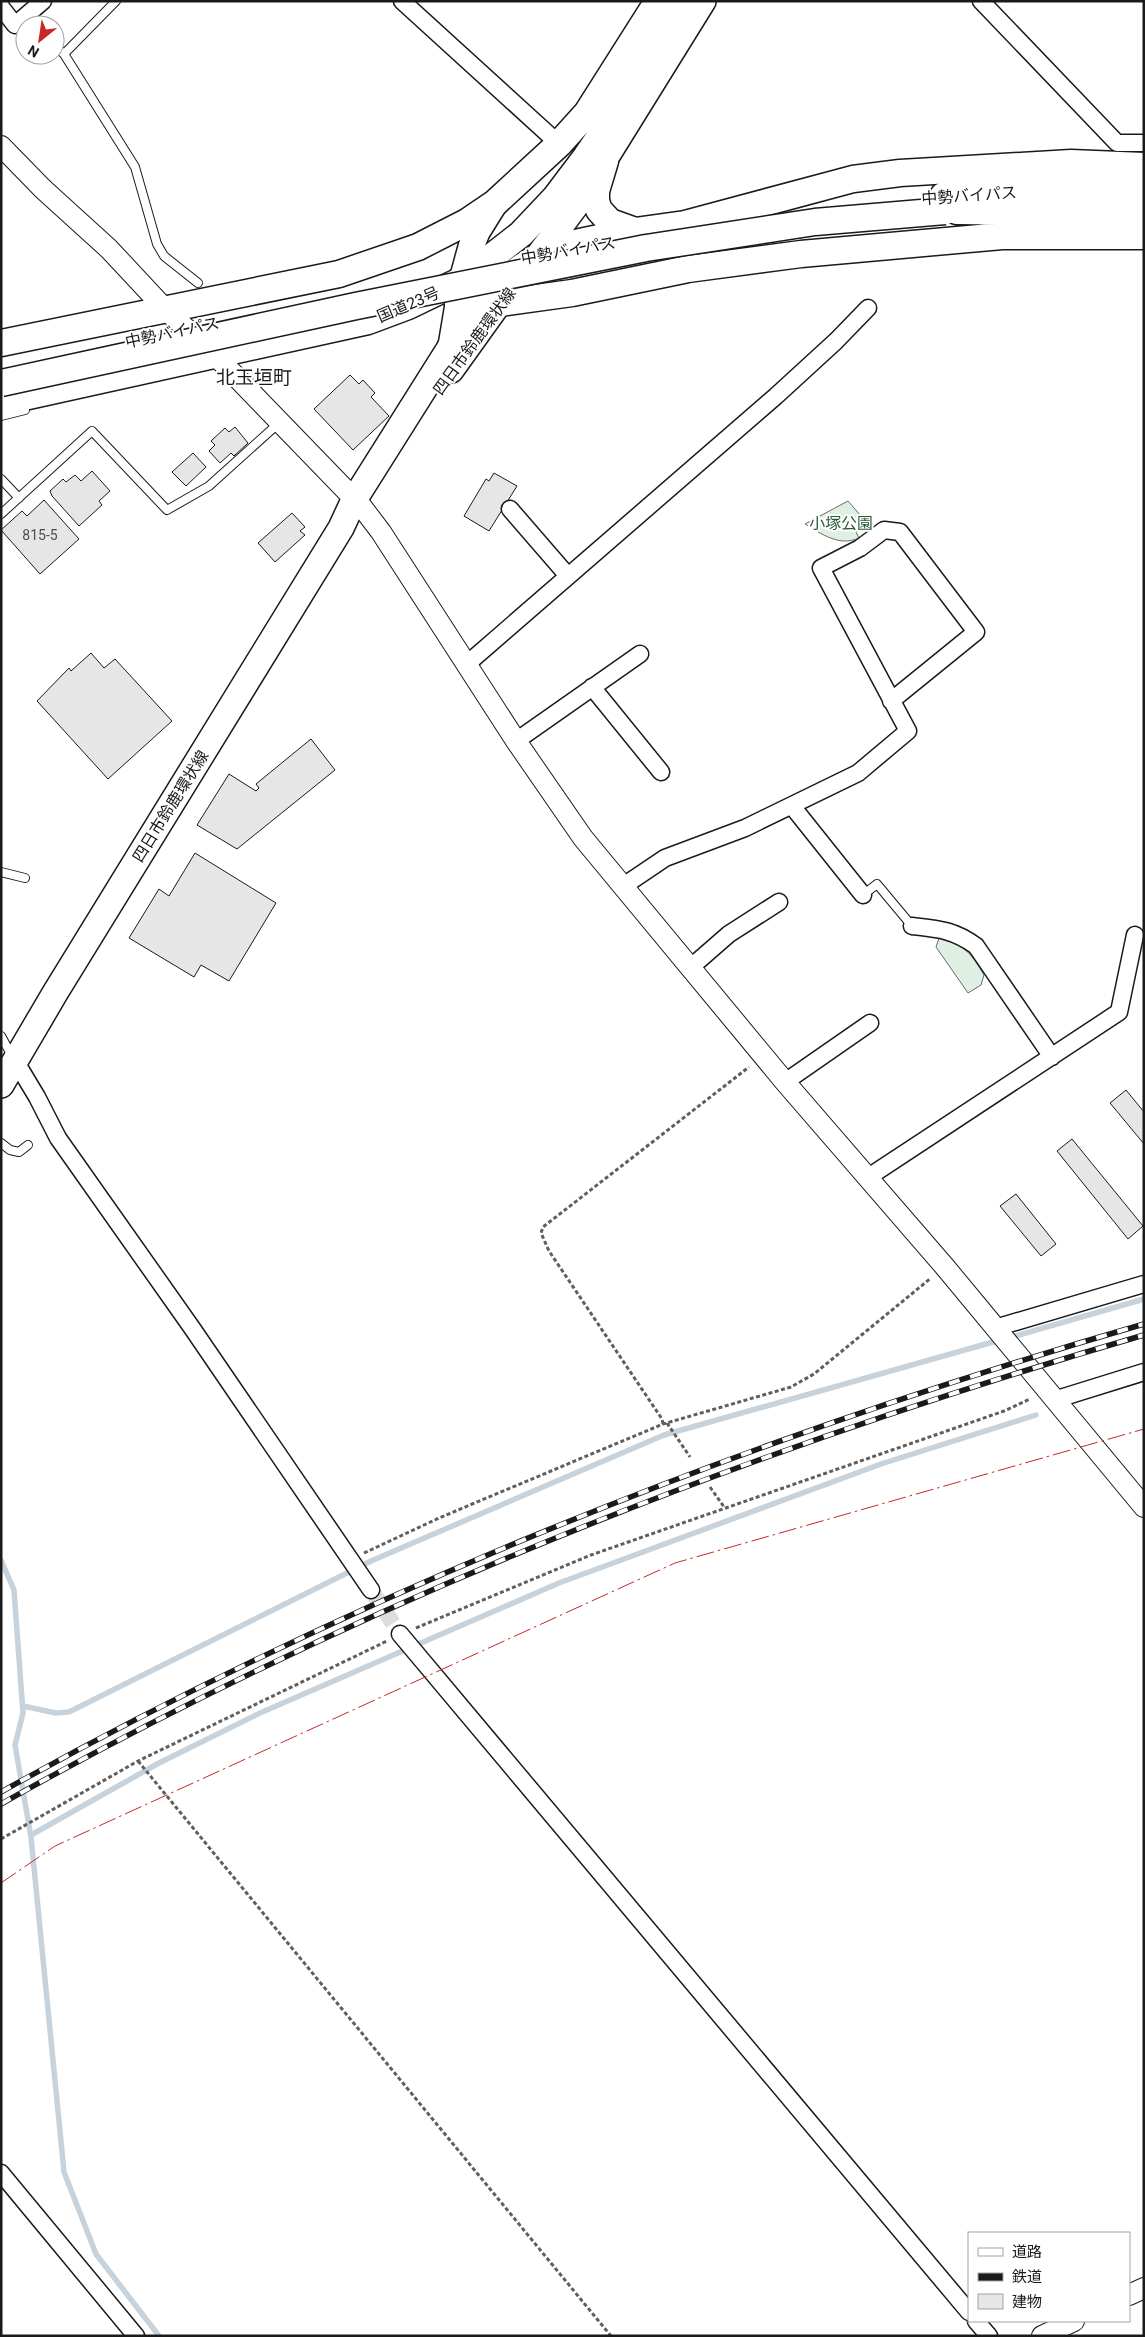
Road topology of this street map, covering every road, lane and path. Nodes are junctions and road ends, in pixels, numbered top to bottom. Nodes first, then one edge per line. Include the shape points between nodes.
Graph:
1 (43, 1) edge
2 (116, 1) edge
3 (402, 1) edge
4 (658, 1) edge
5 (686, 1) edge
6 (703, 1) edge
7 (981, 1) edge
8 (1, 7) edge
9 (35, 15) edge
10 (15, 25) edge
11 (65, 53) edge
12 (65, 56) edge
13 (1144, 143) edge
14 (558, 144) junction
15 (1, 146) edge
16 (604, 161) junction
17 (1144, 166) edge
18 (1144, 190) edge
19 (495, 203) junction
20 (944, 204) junction
21 (1144, 213) edge
22 (635, 231) junction
23 (1144, 236) edge
24 (535, 261) junction
25 (198, 283) dead end
26 (475, 297) junction
27 (868, 308) dead end
28 (166, 310) junction
29 (1, 343) edge
30 (451, 346) joint
31 (215, 355) junction
32 (188, 362) junction
33 (1, 370) edge
34 (1, 383) edge
35 (104, 389) dead end
36 (1, 402) edge
37 (30, 409) dead end
38 (1, 416) edge
39 (280, 422) junction
40 (1, 479) edge
41 (19, 498) junction
42 (358, 503) junction
43 (510, 509) dead end
44 (1, 514) edge
45 (568, 576) junction
46 (640, 654) dead end
47 (467, 664) junction
48 (592, 687) junction
49 (891, 701) junction
50 (516, 740) junction
51 (661, 772) dead end
52 (792, 806) junction
53 (1, 872) edge
54 (25, 878) dead end
55 (622, 887) junction
56 (863, 895) joint
57 (779, 902) dead end
58 (912, 926) joint
59 (1135, 935) dead end
60 (690, 968) junction
61 (870, 1023) dead end
62 (1, 1036) edge
63 (764, 1057) junction
64 (1052, 1057) junction
65 (16, 1062) junction
66 (785, 1082) junction
67 (1, 1086) edge
68 (1, 1143) edge
69 (28, 1145) dead end
70 (868, 1178) junction
71 (945, 1267) junction
72 (1144, 1284) edge
73 (1001, 1335) junction
74 (1144, 1372) edge
75 (1049, 1393) junction
76 (663, 1424) junction
77 (668, 1425) junction
78 (690, 1458) dead end
79 (710, 1487) dead end
80 (1144, 1507) edge
81 (724, 1508) junction
82 (355, 1565) junction
83 (371, 1590) tunnel mouth
84 (407, 1642) junction
85 (138, 1761) junction
86 (1, 1839) edge
87 (1, 2173) edge
88 (1144, 2288) edge
89 (1130, 2295) edge
90 (968, 2311) edge
91 (977, 2322) edge
92 (1072, 2322) edge
93 (136, 2336) edge
94 (611, 2336) edge
95 (989, 2336) edge
96 (1042, 2336) edge

1 - 9 street
2 - 11 lane
3 - 14 street
4 - 14 highway via 596,100
5 - 26 highway, 国道23号 via 626,99 555,198 521,234
6 - 16 main road
7 - 13 street via 1117,143
8 - 10 street
12 - 25 lane via 135,167 157,244 164,256
14 - 19 highway
15 - 28 street via 109,249
16 - 22 highway via 596,191 599,210 610,222
16 - 24 main road
17 - 22 highway via 1071,163 900,173 853,179 685,224
18 - 20 highway, 中勢バイパス via 1072,188
19 - 26 main road, 四日市鈴鹿環状線 via 477,232
19 - 28 highway via 467,222 418,247 375,262 314,279
20 - 21 highway, 中勢バイパス
20 - 33 highway, 中勢バイパス via 807,210 567,250
20 - 34 highway, 中勢バイパス, bridge via 646,248 385,300
22 - 24 highway via 566,245
23 - 26 highway via 1002,236 801,254 688,269 572,293
24 - 26 highway via 495,288
26 - 30 highway
26 - 31 highway, 国道23号 via 408,306 368,321
26 - 42 main road, 四日市鈴鹿環状線 via 456,362 376,488
27 - 45 street via 776,396
28 - 29 highway
28 - 31 street
30 - 42 main road, 四日市鈴鹿環状線
31 - 32 highway, 国道23号
31 - 39 street
32 - 35 lane
32 - 36 highway, 国道23号
37 - 38 lane
39 - 41 lane via 209,486 167,510 92,431
39 - 42 street
40 - 41 lane
41 - 44 lane
42 - 47 street via 381,532
42 - 65 main road, 四日市鈴鹿環状線 via 55,993
43 - 45 street
45 - 47 street
46 - 48 street
47 - 50 street
48 - 50 street
48 - 51 street
49 - 49 street via 821,568 860,548 884,530 900,532 976,632
49 - 52 street via 908,731 858,773
50 - 55 street via 583,838
52 - 55 street via 745,828 665,858
52 - 56 street
53 - 54 lane
55 - 60 street
56 - 58 lane via 877,884
57 - 60 street via 729,934
58 - 64 street via 952,932 976,946
59 - 64 street via 1119,1012
60 - 63 street
61 - 66 street
62 - 65 lane
63 - 66 street
63 - 76 path via 543,1227 541,1233 549,1251
64 - 70 street
65 - 67 main road, 四日市鈴鹿環状線
65 - 82 street via 58,1138
66 - 70 street
68 - 69 lane via 19,1152
70 - 71 street
71 - 73 street
71 - 77 path via 805,1380
72 - 73 street
73 - 75 street
74 - 75 street
75 - 80 street
75 - 81 path
76 - 77 path
76 - 82 path via 448,1515
77 - 78 path
79 - 81 path
81 - 84 path via 591,1555
82 - 83 street
84 - 85 path
84 - 90 street
85 - 86 path
85 - 94 path
87 - 93 street
88 - 89 street
91 - 95 street
92 - 96 street

